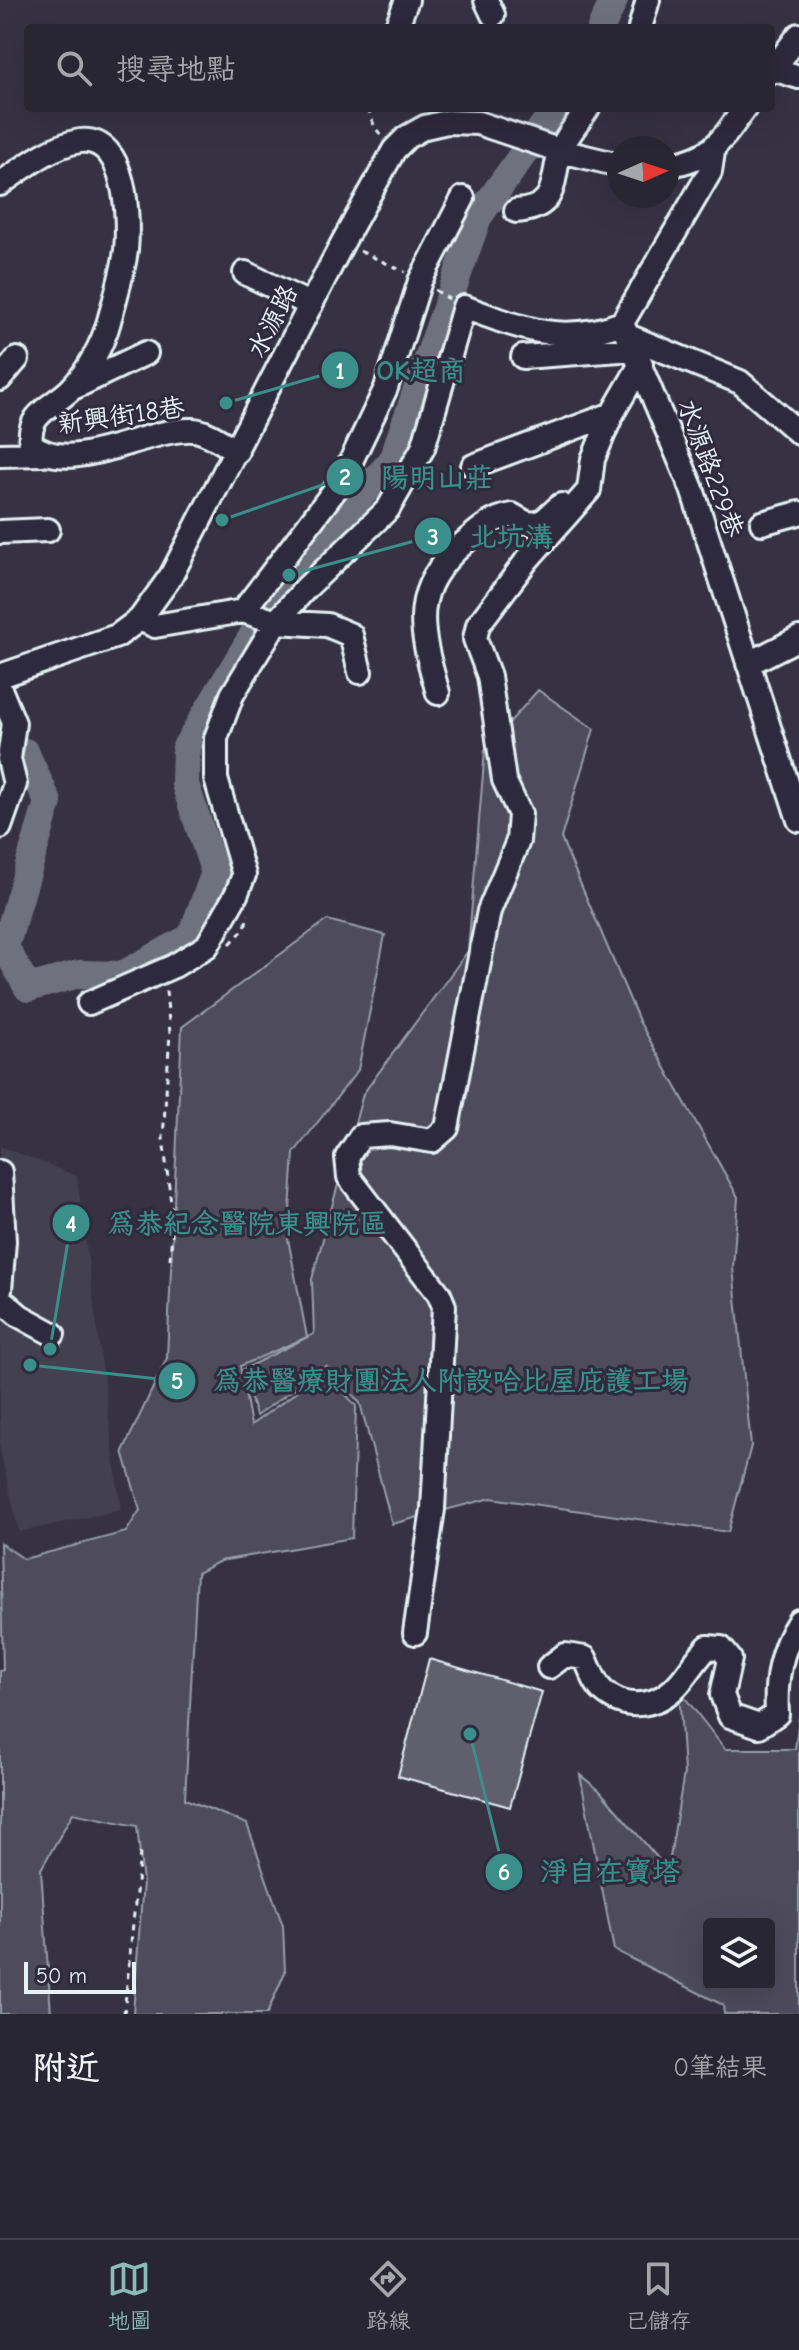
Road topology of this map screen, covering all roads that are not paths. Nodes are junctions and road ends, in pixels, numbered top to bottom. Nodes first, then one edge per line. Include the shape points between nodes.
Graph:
1 (407, 0) edge
2 (648, 0) edge
3 (398, 24) edge
4 (641, 24) edge
5 (799, 35) edge
6 (775, 67) edge
7 (775, 72) edge
8 (799, 77) edge
9 (585, 112) edge
10 (742, 112) edge
11 (561, 151) junction
12 (713, 152) junction
13 (607, 162) edge
14 (679, 164) edge
15 (0, 184) edge
16 (463, 198) dead end
17 (516, 211) dead end
18 (245, 273) dead end
19 (311, 305) junction
20 (631, 343) junction
21 (146, 353) dead end
22 (523, 357) dead end
23 (17, 359) dead end
24 (0, 379) edge
25 (70, 389) junction
26 (612, 414) junction
27 (799, 433) edge
28 (0, 439) edge
29 (36, 447) junction
30 (237, 451) junction
31 (0, 455) edge
32 (593, 459) junction
33 (473, 466) dead end
34 (799, 513) edge
35 (762, 523) dead end
36 (48, 530) dead end
37 (0, 532) edge
38 (243, 611) junction
39 (140, 619) junction
40 (276, 622) junction
41 (799, 638) edge
42 (748, 664) junction
43 (360, 672) dead end
44 (0, 676) edge
45 (0, 689) edge
46 (438, 693) dead end
47 (790, 766) edge
48 (799, 820) edge
49 (0, 827) edge
50 (89, 1003) dead end
51 (0, 1172) edge
52 (0, 1290) edge
53 (0, 1299) edge
54 (53, 1334) dead end
55 (799, 1621) edge
56 (415, 1633) dead end
57 (549, 1667) dead end

1 - 3 street
2 - 4 street
5 - 6 street
7 - 8 street
9 - 11 street
10 - 12 street
11 - 13 street
11 - 17 street via 555,181 542,204
11 - 19 street, 水源路 via 478,123 425,127 394,150
12 - 14 street
12 - 20 street via 710,172
15 - 25 street, 新興街18巷 via 81,141 101,145 112,155 122,180 126,250 108,325 89,365
16 - 38 street via 420,281 386,388 341,482
18 - 19 street
19 - 30 street, 水源路
20 - 22 street
20 - 26 street
20 - 27 street via 740,382
20 - 40 street via 598,332 534,333 464,307 423,448 388,509
20 - 42 street, 水源路229巷 via 692,489
21 - 25 street
23 - 24 street
25 - 29 street, 新興街18巷 via 38,414 29,430
26 - 32 street
26 - 33 street
28 - 29 street
29 - 30 street, 新興街18巷 via 60,455 193,430
29 - 31 street
30 - 39 street, 水源路 via 171,576
32 - 46 street via 579,485 540,524 512,515 493,519 435,571 423,603 422,625
32 - 56 street via 589,490 478,625 475,639 489,676 504,780 520,814 518,841 489,911 447,1128 432,1141 390,1134 361,1136 347,1157 349,1177 444,1306 433,1509
34 - 35 street
36 - 37 street
38 - 39 street via 155,626
38 - 40 street
39 - 44 street, 水源路 via 117,636
40 - 43 street via 327,625 351,635
40 - 50 street via 232,695 216,738 216,779 244,875 236,895 207,946
41 - 42 street
42 - 47 street, 水源路229巷
45 - 49 street via 14,723 9,759 15,784
47 - 48 street, 水源路229巷
51 - 52 street
53 - 54 street
55 - 57 street via 785,1641 775,1684 777,1714 759,1726 730,1716 722,1695 730,1659 721,1648 708,1647 679,1683 652,1703 627,1705 601,1690 585,1658 565,1655

